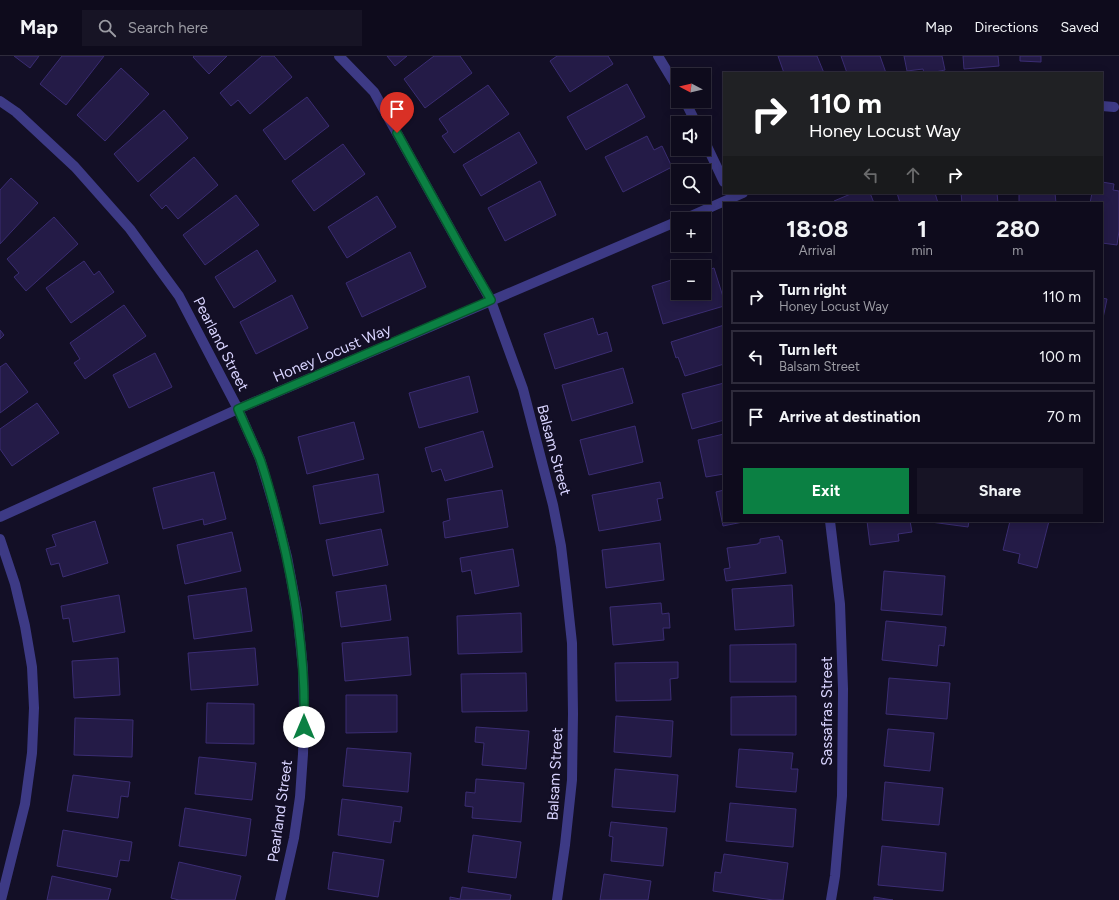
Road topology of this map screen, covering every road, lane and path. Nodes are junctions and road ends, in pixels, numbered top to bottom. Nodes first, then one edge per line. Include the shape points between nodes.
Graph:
1 (340, 56) edge
2 (658, 56) edge
3 (671, 77) edge
4 (0, 101) edge
5 (1103, 106) edge
6 (1114, 107) dead end
7 (711, 155) edge
8 (723, 180) edge
9 (732, 198) edge
10 (700, 212) edge
11 (671, 224) edge
12 (491, 300) junction
13 (238, 409) junction
14 (0, 517) edge
15 (830, 522) edge
16 (0, 539) edge
17 (1, 900) edge
18 (280, 900) edge
19 (557, 900) edge
20 (831, 900) edge

1 - 12 street, Balsam Street via 374,92
2 - 3 street
4 - 13 street, Pearland Street via 16,112 75,167 130,229 179,296
5 - 6 street
7 - 8 street
9 - 10 street
11 - 12 street, Honey Locust Way
12 - 13 street, Honey Locust Way
12 - 19 street, Balsam Street via 523,389 540,453 561,546 566,588 572,643 572,780
13 - 14 street, Honey Locust Way
13 - 18 street, Pearland Street via 260,459 281,534 297,611 303,669 304,714 300,797
15 - 20 street, Sassafras Street via 840,604 843,689 842,796
16 - 17 street via 16,584 25,626 32,667 34,708 32,753 25,804

